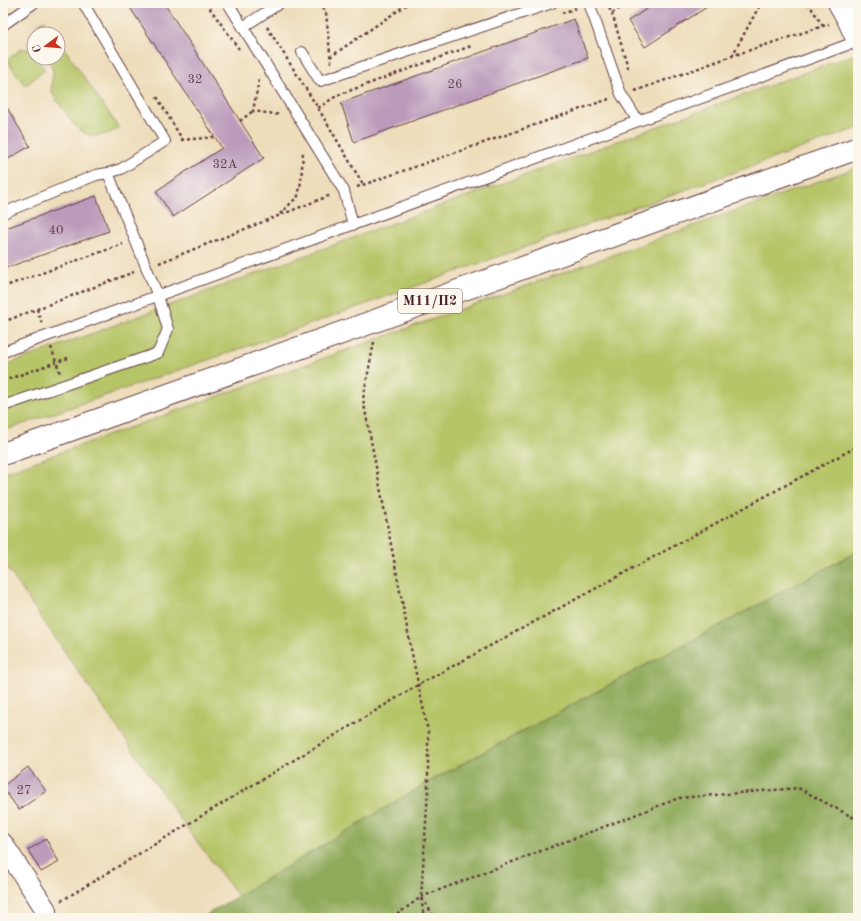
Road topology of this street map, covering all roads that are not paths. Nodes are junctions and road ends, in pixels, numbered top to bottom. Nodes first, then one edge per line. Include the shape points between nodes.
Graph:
1 (34, 3) edge
2 (83, 3) edge
3 (228, 3) edge
4 (280, 3) edge
5 (552, 3) edge
6 (589, 3) edge
7 (843, 11) edge
8 (3, 25) edge
9 (243, 27) junction
10 (857, 41) edge
11 (302, 52) dead end
12 (638, 121) junction
13 (858, 148) edge
14 (108, 173) junction
15 (3, 213) edge
16 (353, 225) junction
17 (158, 296) junction
18 (3, 352) edge
19 (3, 406) edge
20 (3, 454) edge
21 (3, 844) edge
22 (46, 910) road end

1 - 8 lane
2 - 14 lane via 164,141 121,169
3 - 9 lane
4 - 9 lane
5 - 11 lane via 320,81
6 - 12 lane via 621,94
7 - 10 street
9 - 16 lane via 344,191
10 - 12 lane
12 - 16 lane
13 - 20 highway, М11/П2
14 - 15 lane via 96,175
14 - 17 lane
16 - 17 lane
17 - 18 lane
17 - 19 lane via 168,329 158,353
21 - 22 street

